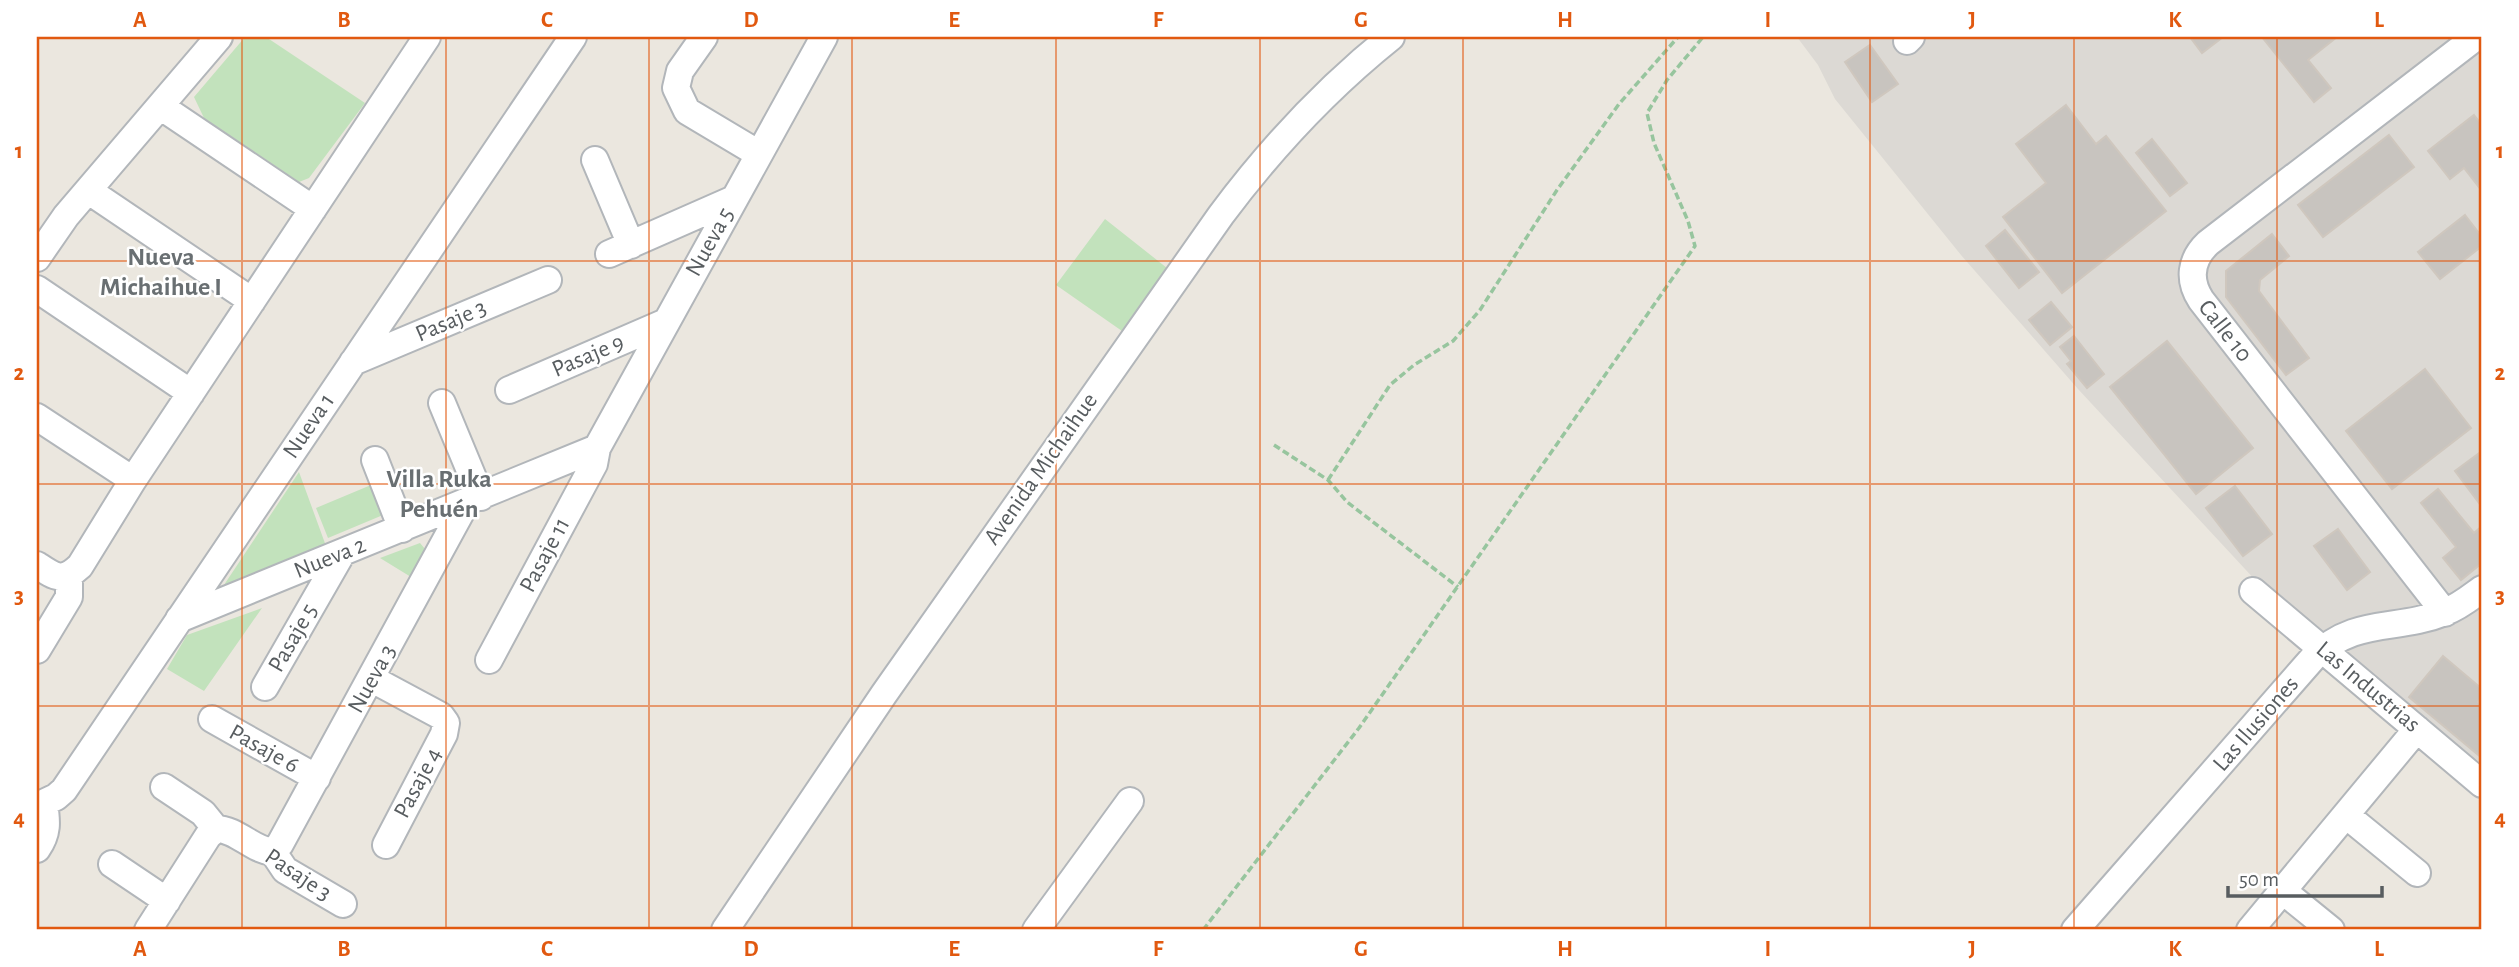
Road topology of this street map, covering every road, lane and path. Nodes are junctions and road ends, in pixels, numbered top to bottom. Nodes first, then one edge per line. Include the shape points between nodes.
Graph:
1 (219, 37) edge
2 (427, 37) edge
3 (573, 37) edge
4 (704, 37) edge
5 (824, 37) edge
6 (1391, 37) edge
7 (1678, 37) edge
8 (1703, 37) edge
9 (2476, 37) edge
10 (160, 106) junction
11 (760, 153) junction
12 (595, 160) dead end
13 (89, 191) junction
14 (734, 199) junction
15 (313, 209) junction
16 (37, 258) edge
17 (548, 280) dead end
18 (37, 289) edge
19 (252, 301) junction
20 (666, 322) junction
21 (353, 362) junction
22 (509, 390) dead end
23 (191, 393) junction
24 (442, 403) dead end
25 (37, 417) edge
26 (1274, 445) dead end
27 (597, 448) junction
28 (375, 460) dead end
29 (133, 480) junction
30 (1328, 480) junction
31 (474, 500) junction
32 (402, 528) junction
33 (342, 553) junction
34 (37, 565) edge
35 (69, 575) junction
36 (1458, 587) junction
37 (2482, 589) edge
38 (2253, 591) dead end
39 (2445, 613) junction
40 (179, 619) junction
41 (2323, 649) junction
42 (37, 650) edge
43 (489, 660) dead end
44 (372, 679) junction
45 (265, 687) dead end
46 (212, 719) dead end
47 (2417, 729) junction
48 (317, 778) junction
49 (2482, 784) edge
50 (164, 787) dead end
51 (1130, 801) dead end
52 (40, 805) edge
53 (2346, 815) junction
54 (216, 830) junction
55 (386, 845) dead end
56 (37, 849) edge
57 (273, 852) junction
58 (112, 864) dead end
59 (2417, 873) dead end
60 (2283, 891) junction
61 (167, 901) junction
62 (343, 904) dead end
63 (148, 930) edge
64 (725, 930) edge
65 (1036, 930) edge
66 (1203, 930) edge
67 (2076, 930) edge
68 (2250, 930) edge
69 (2331, 930) edge

1 - 10 street
2 - 15 street
3 - 21 street, Nueva 1
4 - 11 street via 680,71 676,88 687,111
5 - 11 street, Nueva 5
6 - 64 street, Avenida Michaihue via 1316,103 1221,215 884,694
7 - 30 path via 1619,104 1480,310 1453,341 1390,385
8 - 36 path via 1647,113 1654,144 1695,246
9 - 39 street, Calle 10 via 2208,243 2192,270 2201,300
10 - 13 street
10 - 15 street
11 - 14 street, Nueva 5
12 - 14 street via 620,249
13 - 16 street
13 - 19 street
14 - 20 street, Nueva 5
15 - 19 street
17 - 21 street, Pasaje 3
18 - 23 street
19 - 23 street
20 - 22 street, Pasaje 9
20 - 27 street, Nueva 5
21 - 40 street, Nueva 1
23 - 29 street
24 - 31 street
25 - 29 street
26 - 30 path
27 - 31 street, Nueva 2
27 - 43 street, Pasaje 11 via 593,464
28 - 32 street
29 - 35 street via 80,566
30 - 36 path via 1347,502
31 - 32 street, Nueva 2
31 - 44 street, Nueva 3
32 - 33 street, Nueva 2
33 - 40 street, Nueva 2
33 - 45 street, Pasaje 5
34 - 35 street via 57,577
35 - 42 street via 69,597
36 - 66 path via 1359,728
37 - 39 street, Las Ilusiones
38 - 41 street, Las Industrias
39 - 41 street, Las Ilusiones via 2353,632
40 - 52 street, Nueva 1 via 64,790
41 - 47 street, Las Industrias
41 - 67 street, Las Ilusiones
44 - 48 street, Nueva 3
44 - 55 street, Pasaje 4 via 446,723
46 - 48 street, Pasaje 6
47 - 49 street, Las Industrias
47 - 53 street
48 - 57 street, Nueva 3
50 - 54 street via 203,813
51 - 65 street
52 - 56 street via 46,833
53 - 59 street
53 - 60 street
54 - 57 street, Pasaje 3 via 226,830
54 - 61 street
57 - 62 street, Pasaje 3 via 285,870
58 - 61 street
60 - 68 street
60 - 69 street
61 - 63 street

